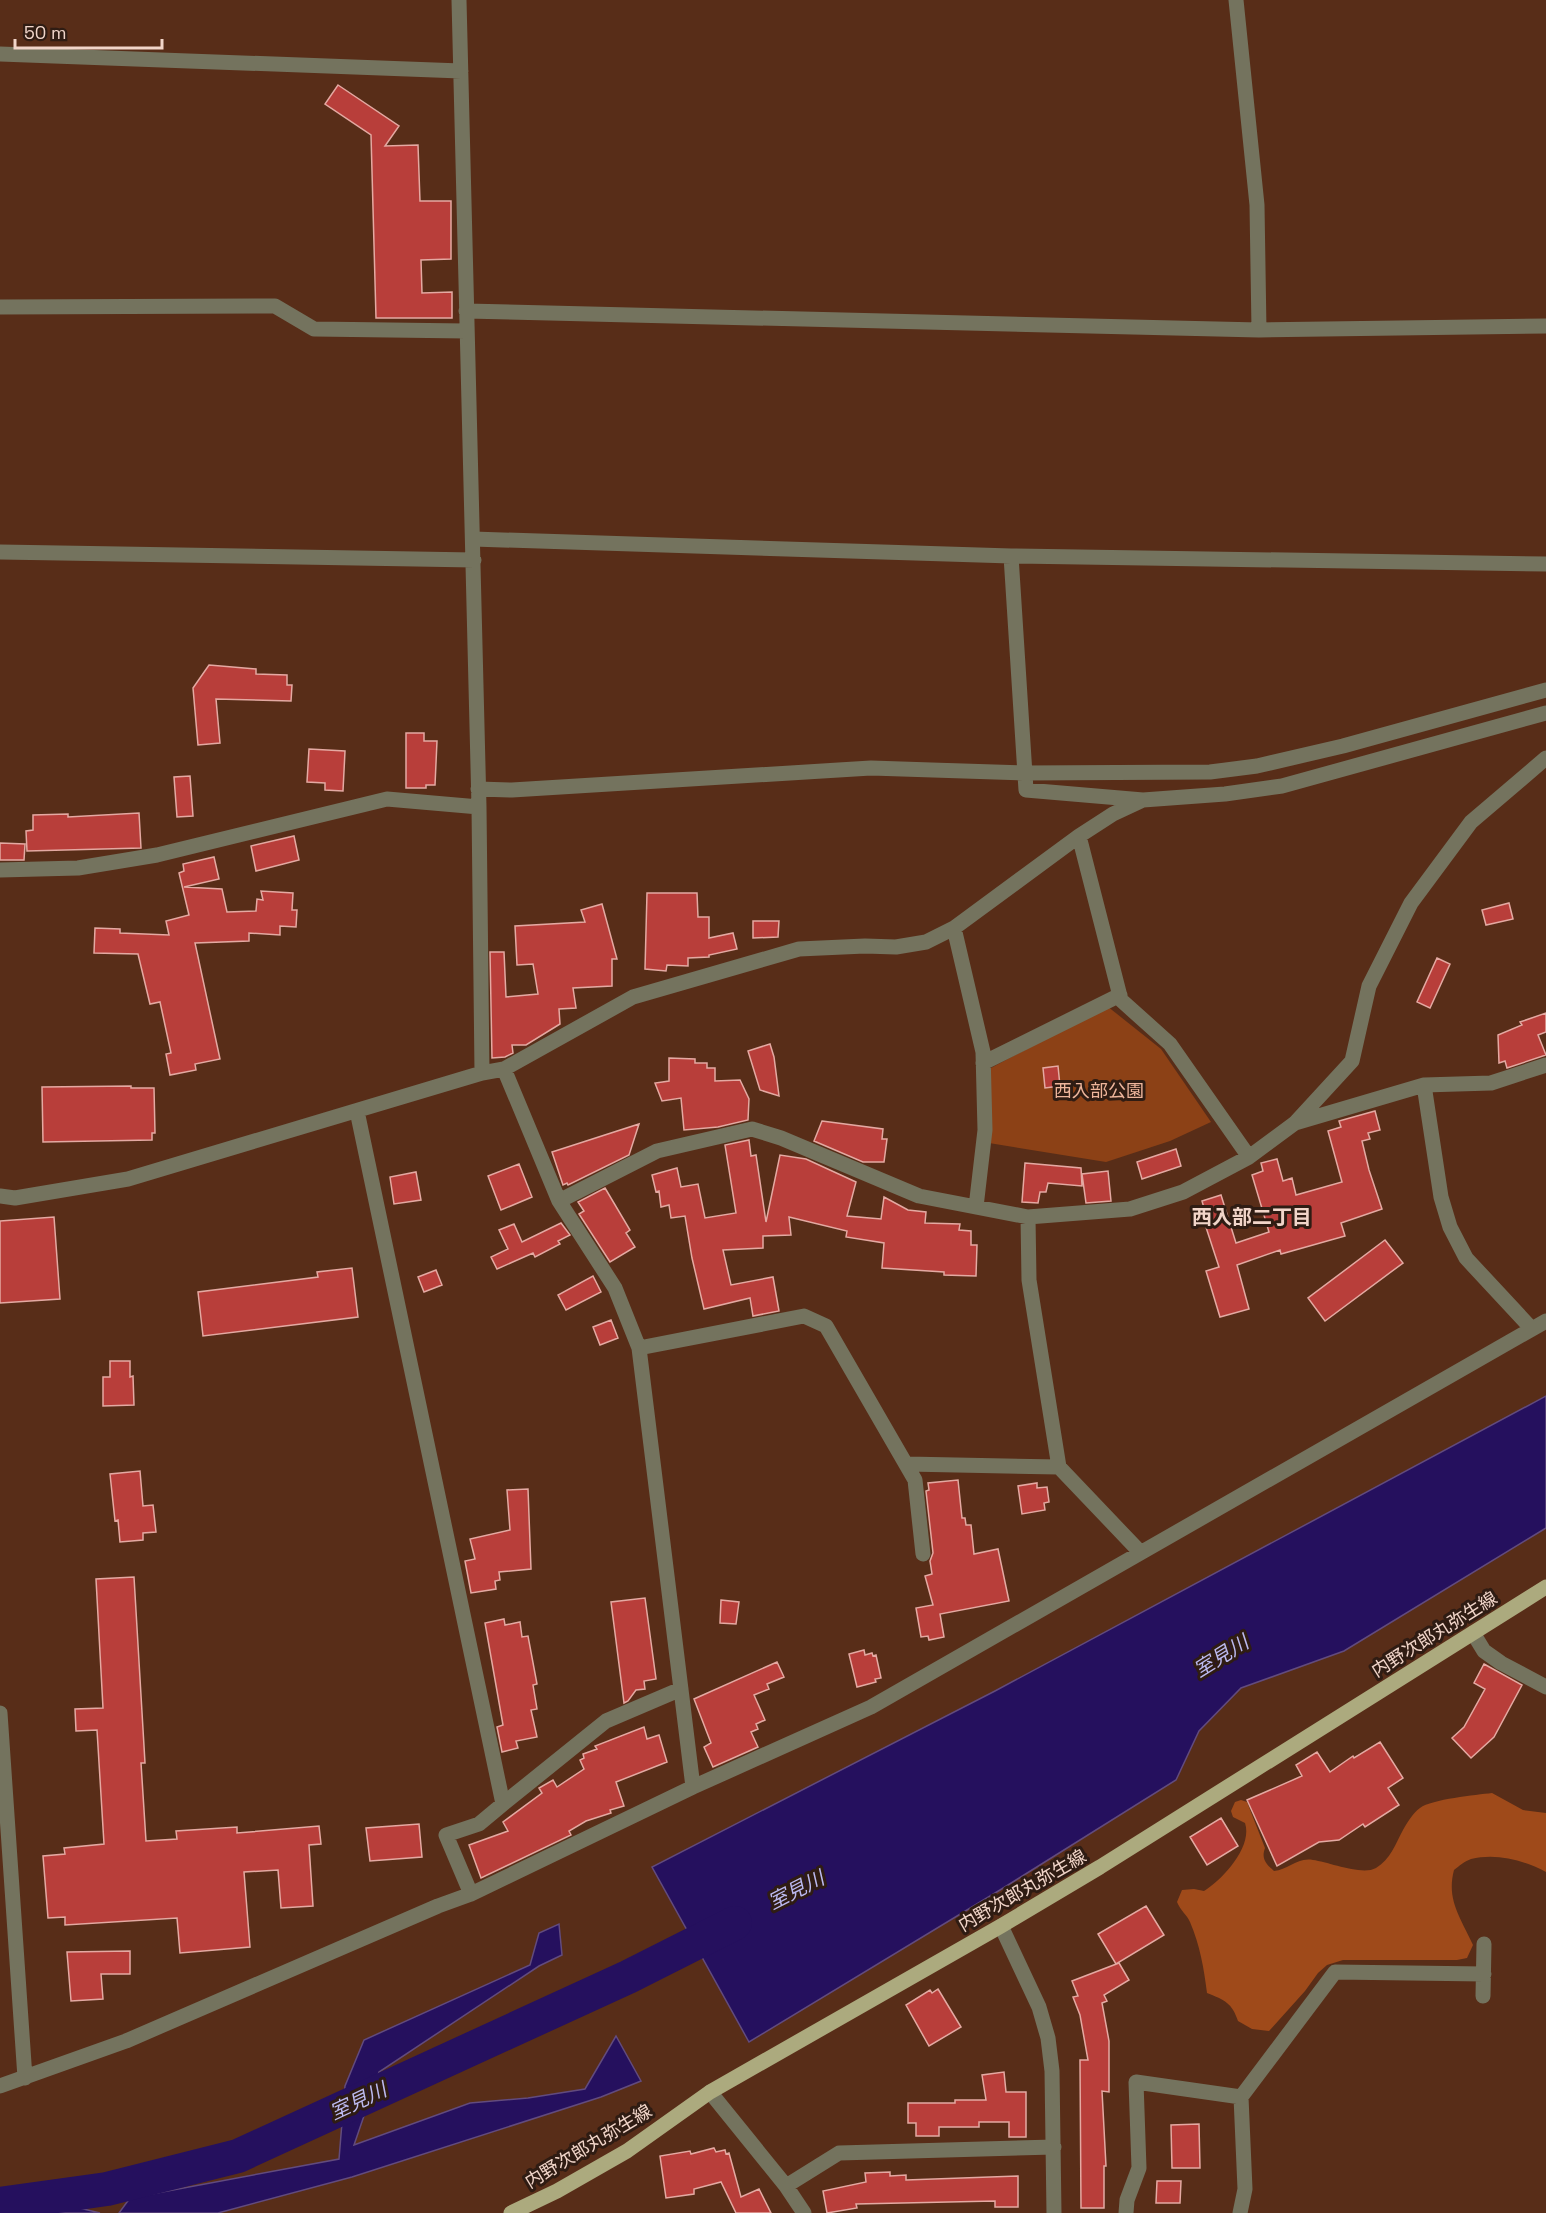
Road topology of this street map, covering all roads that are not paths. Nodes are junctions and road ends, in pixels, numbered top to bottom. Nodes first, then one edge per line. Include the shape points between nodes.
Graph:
1 (459, 0) edge
2 (1236, 0) edge
3 (0, 54) edge
4 (460, 71) junction
5 (0, 307) edge
6 (466, 311) junction
7 (1546, 326) edge
8 (1259, 330) junction
9 (466, 331) junction
10 (473, 539) junction
11 (0, 552) edge
12 (1011, 556) junction
13 (474, 560) junction
14 (1546, 564) edge
15 (1546, 690) edge
16 (1546, 713) edge
17 (1546, 758) edge
18 (1023, 773) junction
19 (478, 789) junction
20 (1143, 800) junction
21 (479, 807) junction
22 (1080, 836) junction
23 (0, 870) edge
24 (954, 928) junction
25 (1120, 995) junction
26 (983, 1063) junction
27 (1546, 1065) edge
28 (504, 1068) junction
29 (483, 1073) junction
30 (1425, 1085) junction
31 (357, 1111) junction
32 (1295, 1123) junction
33 (1249, 1157) junction
34 (0, 1196) edge
35 (559, 1201) junction
36 (976, 1207) junction
37 (1028, 1218) junction
38 (1546, 1321) edge
39 (1531, 1328) junction
40 (639, 1348) junction
41 (907, 1464) junction
42 (1059, 1467) junction
43 (1140, 1552) junction
44 (923, 1554) dead end
45 (1546, 1587) edge
46 (1473, 1633) junction
47 (1546, 1687) edge
48 (681, 1689) junction
49 (0, 1713) edge
50 (1, 1753) edge
51 (693, 1787) junction
52 (503, 1804) junction
53 (471, 1894) junction
54 (1001, 1926) junction
55 (1484, 1944) dead end
56 (1484, 1974) junction
57 (1483, 1996) dead end
58 (25, 2078) junction
59 (0, 2086) edge
60 (710, 2092) junction
61 (1241, 2097) junction
62 (1054, 2147) junction
63 (786, 2186) junction
64 (510, 2213) edge
65 (804, 2213) edge
66 (1054, 2213) edge
67 (1126, 2213) edge
68 (1240, 2213) edge

1 - 4 street
2 - 8 street via 1257,205
3 - 4 street
4 - 6 street
5 - 9 street via 275,306 314,329
6 - 8 street
6 - 9 street
7 - 8 street
9 - 10 street
10 - 12 street
10 - 13 street
11 - 13 street
12 - 14 street
12 - 18 street
13 - 19 street
15 - 18 street via 1257,766 1210,772
16 - 20 street via 1282,786
17 - 32 street via 1471,822 1411,903 1369,986 1352,1060
18 - 19 street via 871,768
18 - 20 street via 1026,790
19 - 21 street
20 - 22 street
21 - 23 street via 387,800 157,855 78,868
21 - 29 street
22 - 24 street
22 - 25 street
24 - 26 street
24 - 28 street via 926,942 896,947 799,949 633,997
25 - 26 street
25 - 33 street via 1170,1044
26 - 36 street via 984,1130
27 - 30 street via 1491,1083
28 - 29 street
28 - 35 street
29 - 31 street
30 - 32 street
30 - 39 street via 1441,1197 1450,1227 1466,1258
31 - 34 street via 128,1179 15,1198
31 - 52 street
32 - 33 street
33 - 37 street via 1183,1192 1130,1209
35 - 36 street via 657,1150 752,1129 919,1196
35 - 40 street via 615,1288
36 - 37 street
37 - 42 street via 1029,1280
38 - 39 street
39 - 43 street
40 - 41 street via 804,1316 826,1326
40 - 48 street
41 - 42 street
41 - 44 street via 915,1480
42 - 43 street
43 - 51 street via 871,1707
45 - 46 main road, 内野次郎丸弥生線
46 - 47 street via 1484,1651
46 - 54 main road, 内野次郎丸弥生線
48 - 51 street
48 - 52 street via 606,1721
49 - 50 street
50 - 58 street
51 - 53 street
52 - 53 street via 478,1824 446,1835
53 - 58 street via 126,2041
54 - 60 main road, 内野次郎丸弥生線
54 - 62 street via 1039,2007 1048,2038
55 - 56 street
56 - 57 street
56 - 61 street via 1335,1972
58 - 59 street
60 - 63 street
60 - 64 main road, 内野次郎丸弥生線 via 627,2151
61 - 67 street via 1136,2082 1138,2168
61 - 68 street via 1245,2189
62 - 63 street via 839,2153
62 - 66 street
63 - 65 street

